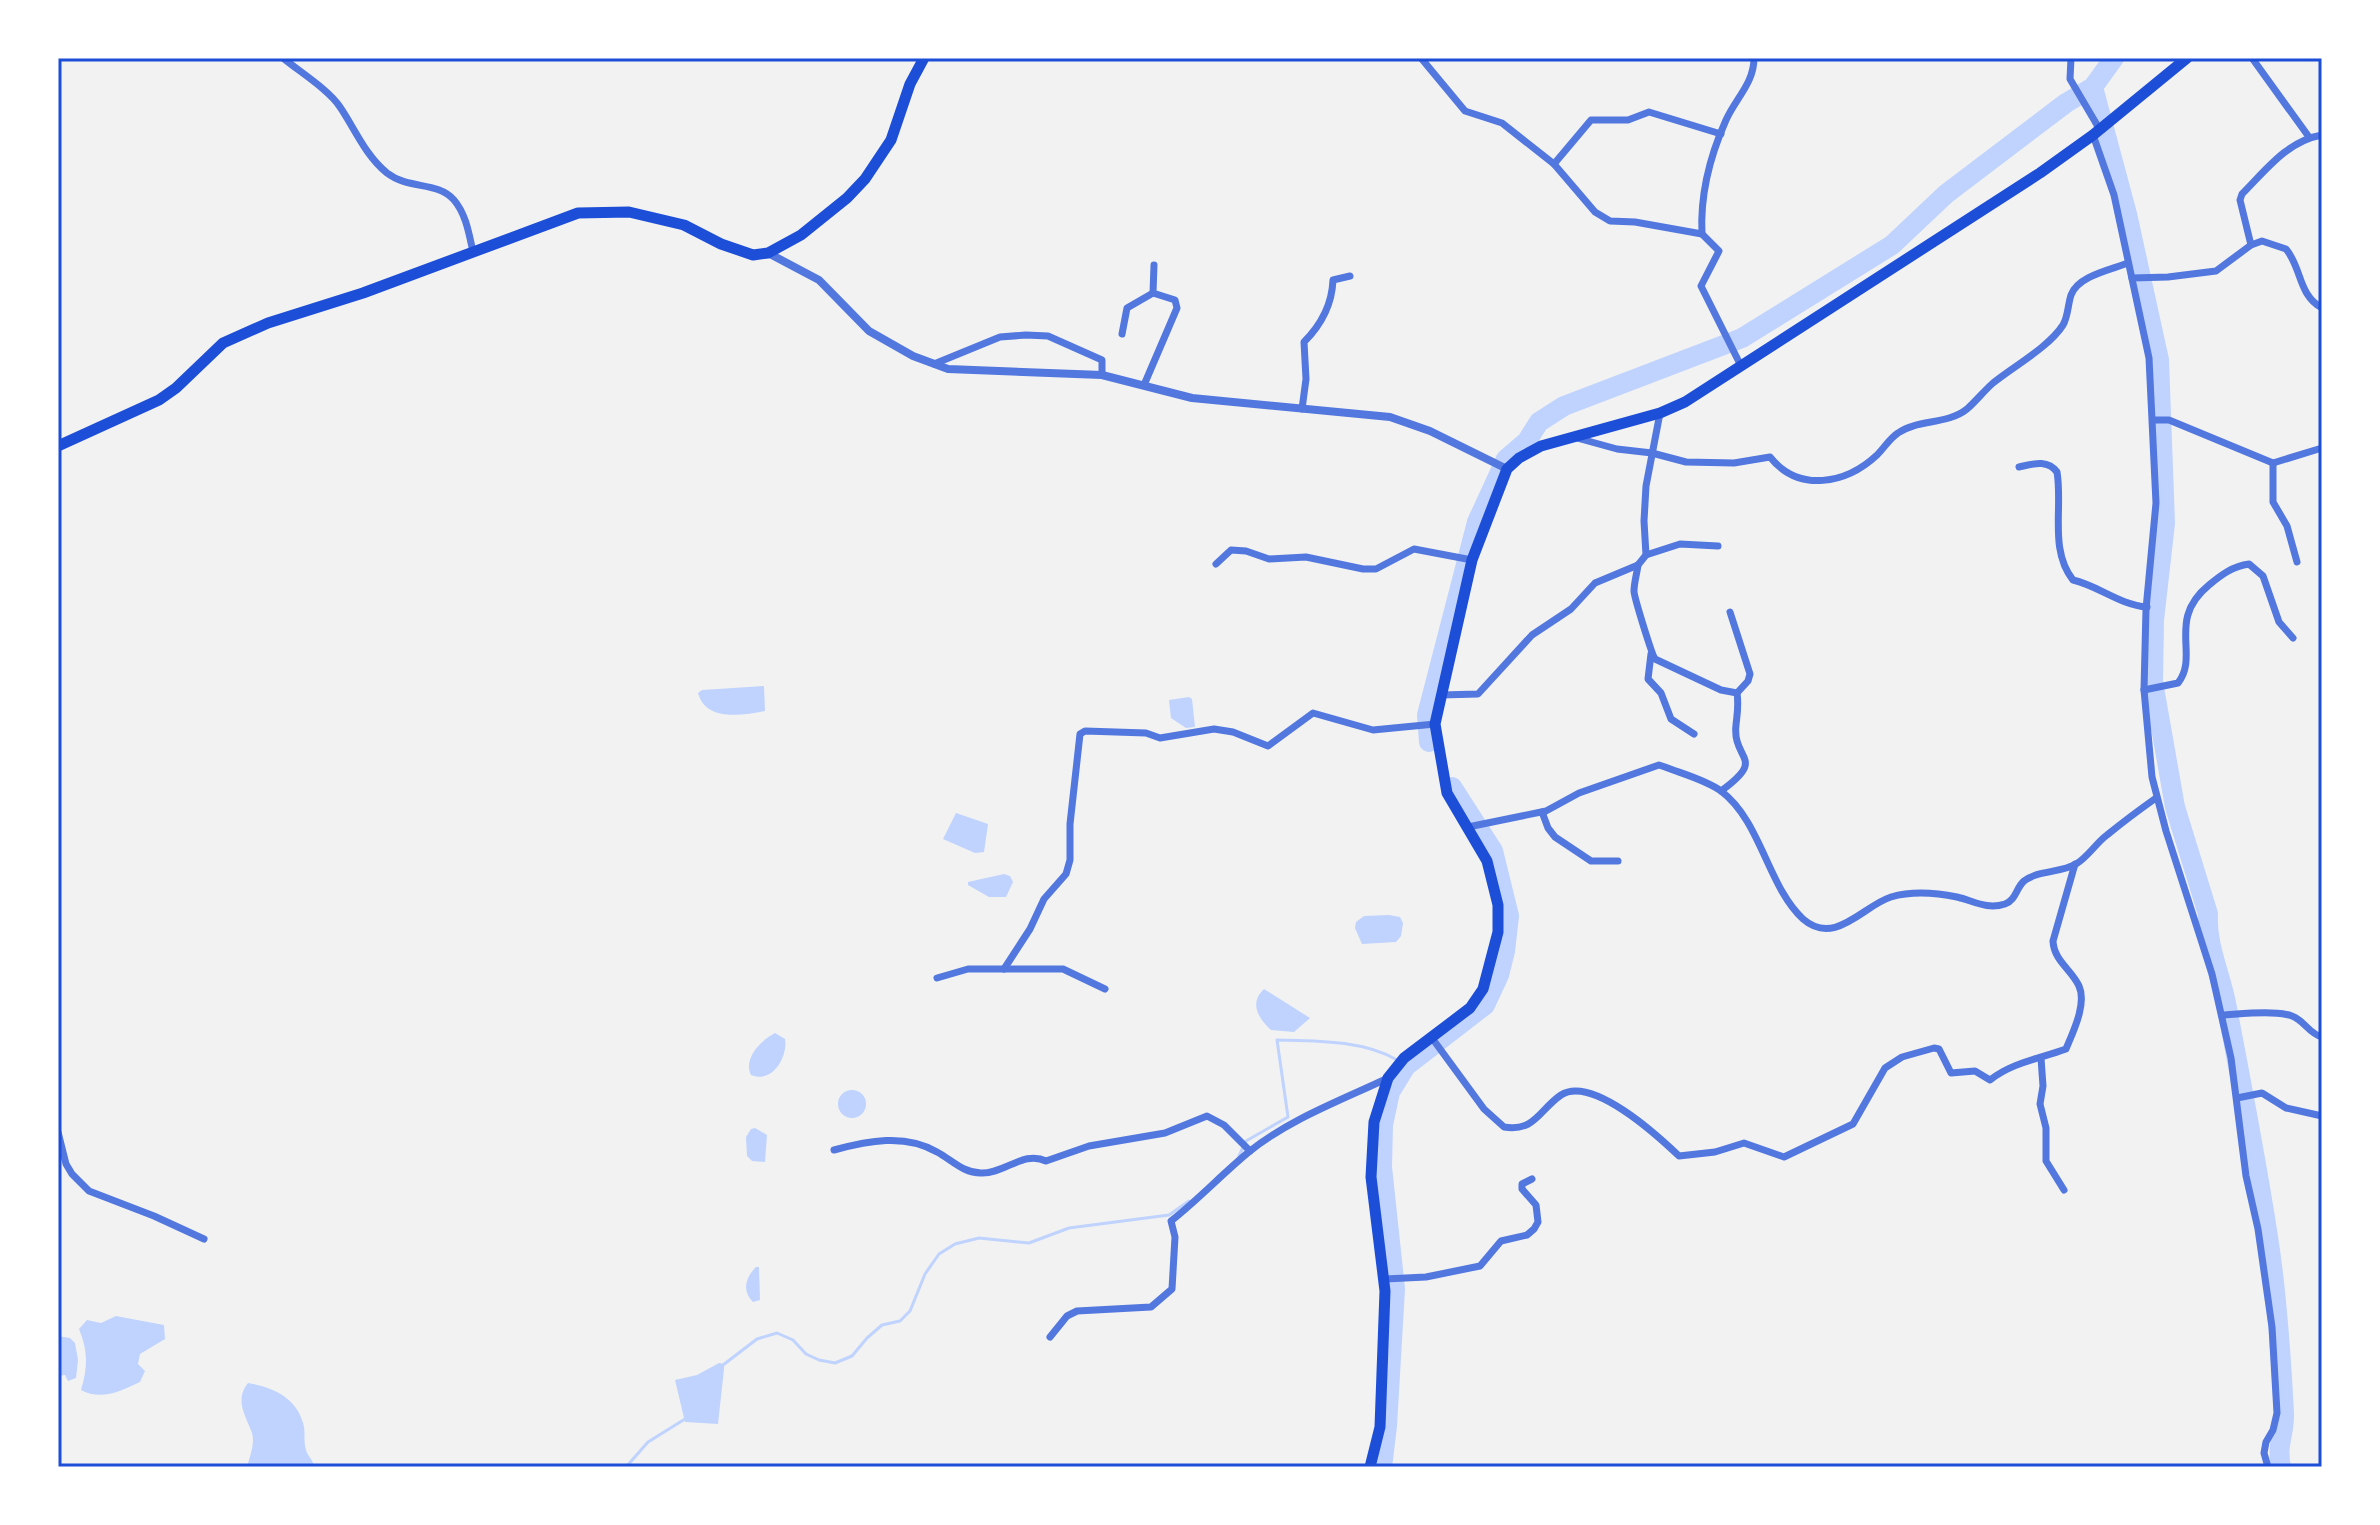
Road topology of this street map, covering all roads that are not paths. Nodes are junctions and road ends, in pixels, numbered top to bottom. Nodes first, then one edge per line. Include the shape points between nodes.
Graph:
1 (283, 58) edge
2 (924, 58) edge
3 (1421, 58) edge
4 (1754, 58) edge
5 (2071, 58) edge
6 (2187, 58) edge
7 (2252, 58) edge
8 (2096, 133) junction
9 (1721, 134) junction
10 (2322, 135) edge
11 (2309, 137) junction
12 (1554, 164) junction
13 (1702, 234) junction
14 (2251, 245) junction
15 (473, 252) junction
16 (768, 253) junction
17 (2128, 263) junction
18 (1154, 265) dead end
19 (1350, 276) dead end
20 (2132, 278) junction
21 (1153, 293) junction
22 (2322, 308) edge
23 (1122, 334) dead end
24 (934, 364) junction
25 (1740, 364) junction
26 (1102, 375) junction
27 (1144, 385) junction
28 (1302, 409) junction
29 (1660, 413) junction
30 (2153, 420) junction
31 (1573, 436) junction
32 (58, 446) edge
33 (2322, 448) edge
34 (1652, 453) junction
35 (2273, 463) junction
36 (2019, 467) dead end
37 (1507, 469) junction
38 (1718, 546) dead end
39 (1646, 555) junction
40 (1472, 560) junction
41 (2297, 562) dead end
42 (1216, 564) dead end
43 (1638, 565) junction
44 (2147, 607) junction
45 (1730, 612) dead end
46 (2293, 638) dead end
47 (1651, 654) junction
48 (2144, 690) junction
49 (1737, 693) junction
50 (1441, 695) junction
51 (1435, 724) junction
52 (1694, 734) dead end
53 (1721, 791) junction
54 (2156, 798) junction
55 (1542, 812) junction
56 (1468, 827) junction
57 (1618, 861) dead end
58 (2075, 864) junction
59 (1004, 969) junction
60 (937, 978) dead end
61 (1105, 989) dead end
62 (2222, 1015) junction
63 (2322, 1037) edge
64 (1432, 1038) junction
65 (2041, 1058) junction
66 (1388, 1078) junction
67 (2240, 1097) junction
68 (2322, 1116) edge
69 (58, 1132) edge
70 (834, 1150) dead end
71 (1250, 1151) junction
72 (1532, 1179) dead end
73 (2064, 1190) dead end
74 (204, 1239) dead end
75 (1385, 1279) junction
76 (1050, 1337) dead end
77 (1370, 1467) edge
78 (2268, 1467) edge

1 - 15 street via 335,100 385,172 451,197 462,212
2 - 16 main road via 891,140 865,179 801,235
3 - 12 street via 1465,111 1502,123
4 - 9 street via 1752,76
5 - 8 street via 2070,79
6 - 8 main road
7 - 11 street
8 - 17 street
8 - 25 main road
9 - 12 street via 1649,112 1628,120 1591,120
9 - 13 street via 1704,193
10 - 11 street
11 - 14 street via 2292,146 2242,194
12 - 13 street via 1595,212 1610,221
13 - 25 street via 1719,251 1701,286
14 - 20 street via 2216,271
14 - 22 street via 2262,241 2286,249 2305,293
15 - 16 main road via 578,213 629,212 684,225 753,255
15 - 32 main road via 223,343 159,400
16 - 24 street via 819,280 869,331
17 - 20 street
17 - 34 street via 2075,288 2064,324 1968,408 1896,434 1850,473 1817,482 1790,476 1770,457 1708,464
18 - 21 street
19 - 28 street via 1333,280 1327,310 1304,342
20 - 30 street via 2149,358
21 - 23 street via 1127,308
21 - 27 street via 1175,300 1177,308
24 - 26 street via 966,371
24 - 26 street via 1000,337 1048,336 1102,360
25 - 29 main road
26 - 27 street
27 - 28 street via 1192,398
28 - 37 street via 1390,417
29 - 31 main road
29 - 34 street
30 - 35 street via 2169,420
30 - 44 street via 2155,530
31 - 34 street
31 - 37 main road via 1530,450
33 - 35 street
34 - 39 street
35 - 41 street via 2273,502 2287,526
36 - 44 street via 2041,462 2057,472 2061,501 2056,526 2073,580
37 - 40 main road
38 - 39 street via 1680,544
39 - 43 street
40 - 42 street via 1414,549 1376,569 1363,569 1231,550
40 - 50 main road
43 - 47 street via 1634,595
43 - 50 street via 1595,583 1571,609 1532,635 1478,694
44 - 48 street
45 - 49 street via 1750,674
46 - 48 street via 2279,622 2263,576 2249,564 2242,565 2216,579 2193,601 2185,624 2184,676 2178,683
47 - 49 street
47 - 52 street via 1648,679 1661,693 1671,719
48 - 54 street
49 - 53 street via 1736,726 1746,763 1742,774
50 - 51 main road
51 - 56 main road via 1447,793
51 - 59 street via 1373,730 1313,713 1268,746 1214,729 1160,738 1085,731 1080,734 1066,874 1044,899
53 - 55 street via 1659,765
53 - 58 street via 1746,821 1792,905 1805,921 1819,926 1849,924 1888,897 1901,895 1932,893 1980,906 2006,904 2026,880
54 - 58 street
54 - 62 street
55 - 56 street
55 - 57 street via 1555,837 1591,861
56 - 64 main road via 1487,861 1498,905 1498,932 1483,989 1470,1008
58 - 65 street via 2053,941 2081,997 2066,1049
59 - 60 street via 968,969
59 - 61 street via 1063,969
62 - 63 street via 2291,1015
62 - 67 street
64 - 65 street via 1484,1109 1504,1127 1522,1128 1574,1090 1636,1118 1679,1156 1744,1143 1784,1157 1853,1124 1881,1071 1925,1050 1939,1049 1951,1073 1975,1071 1990,1080
64 - 66 main road via 1404,1058
65 - 73 street via 2046,1161
66 - 71 street
66 - 75 main road via 1371,1147
67 - 68 street via 2262,1093 2286,1108
67 - 78 street via 2246,1176 2272,1327 2277,1413 2264,1453
69 - 74 street via 66,1164 89,1191
70 - 71 street via 865,1142 910,1143 982,1174 1025,1159 1046,1161 1089,1146 1165,1133 1207,1116
71 - 76 street via 1171,1221 1172,1289 1151,1307 1077,1311
72 - 75 street via 1522,1189 1536,1205 1538,1222 1527,1235 1501,1241 1480,1266
75 - 77 main road via 1380,1427

